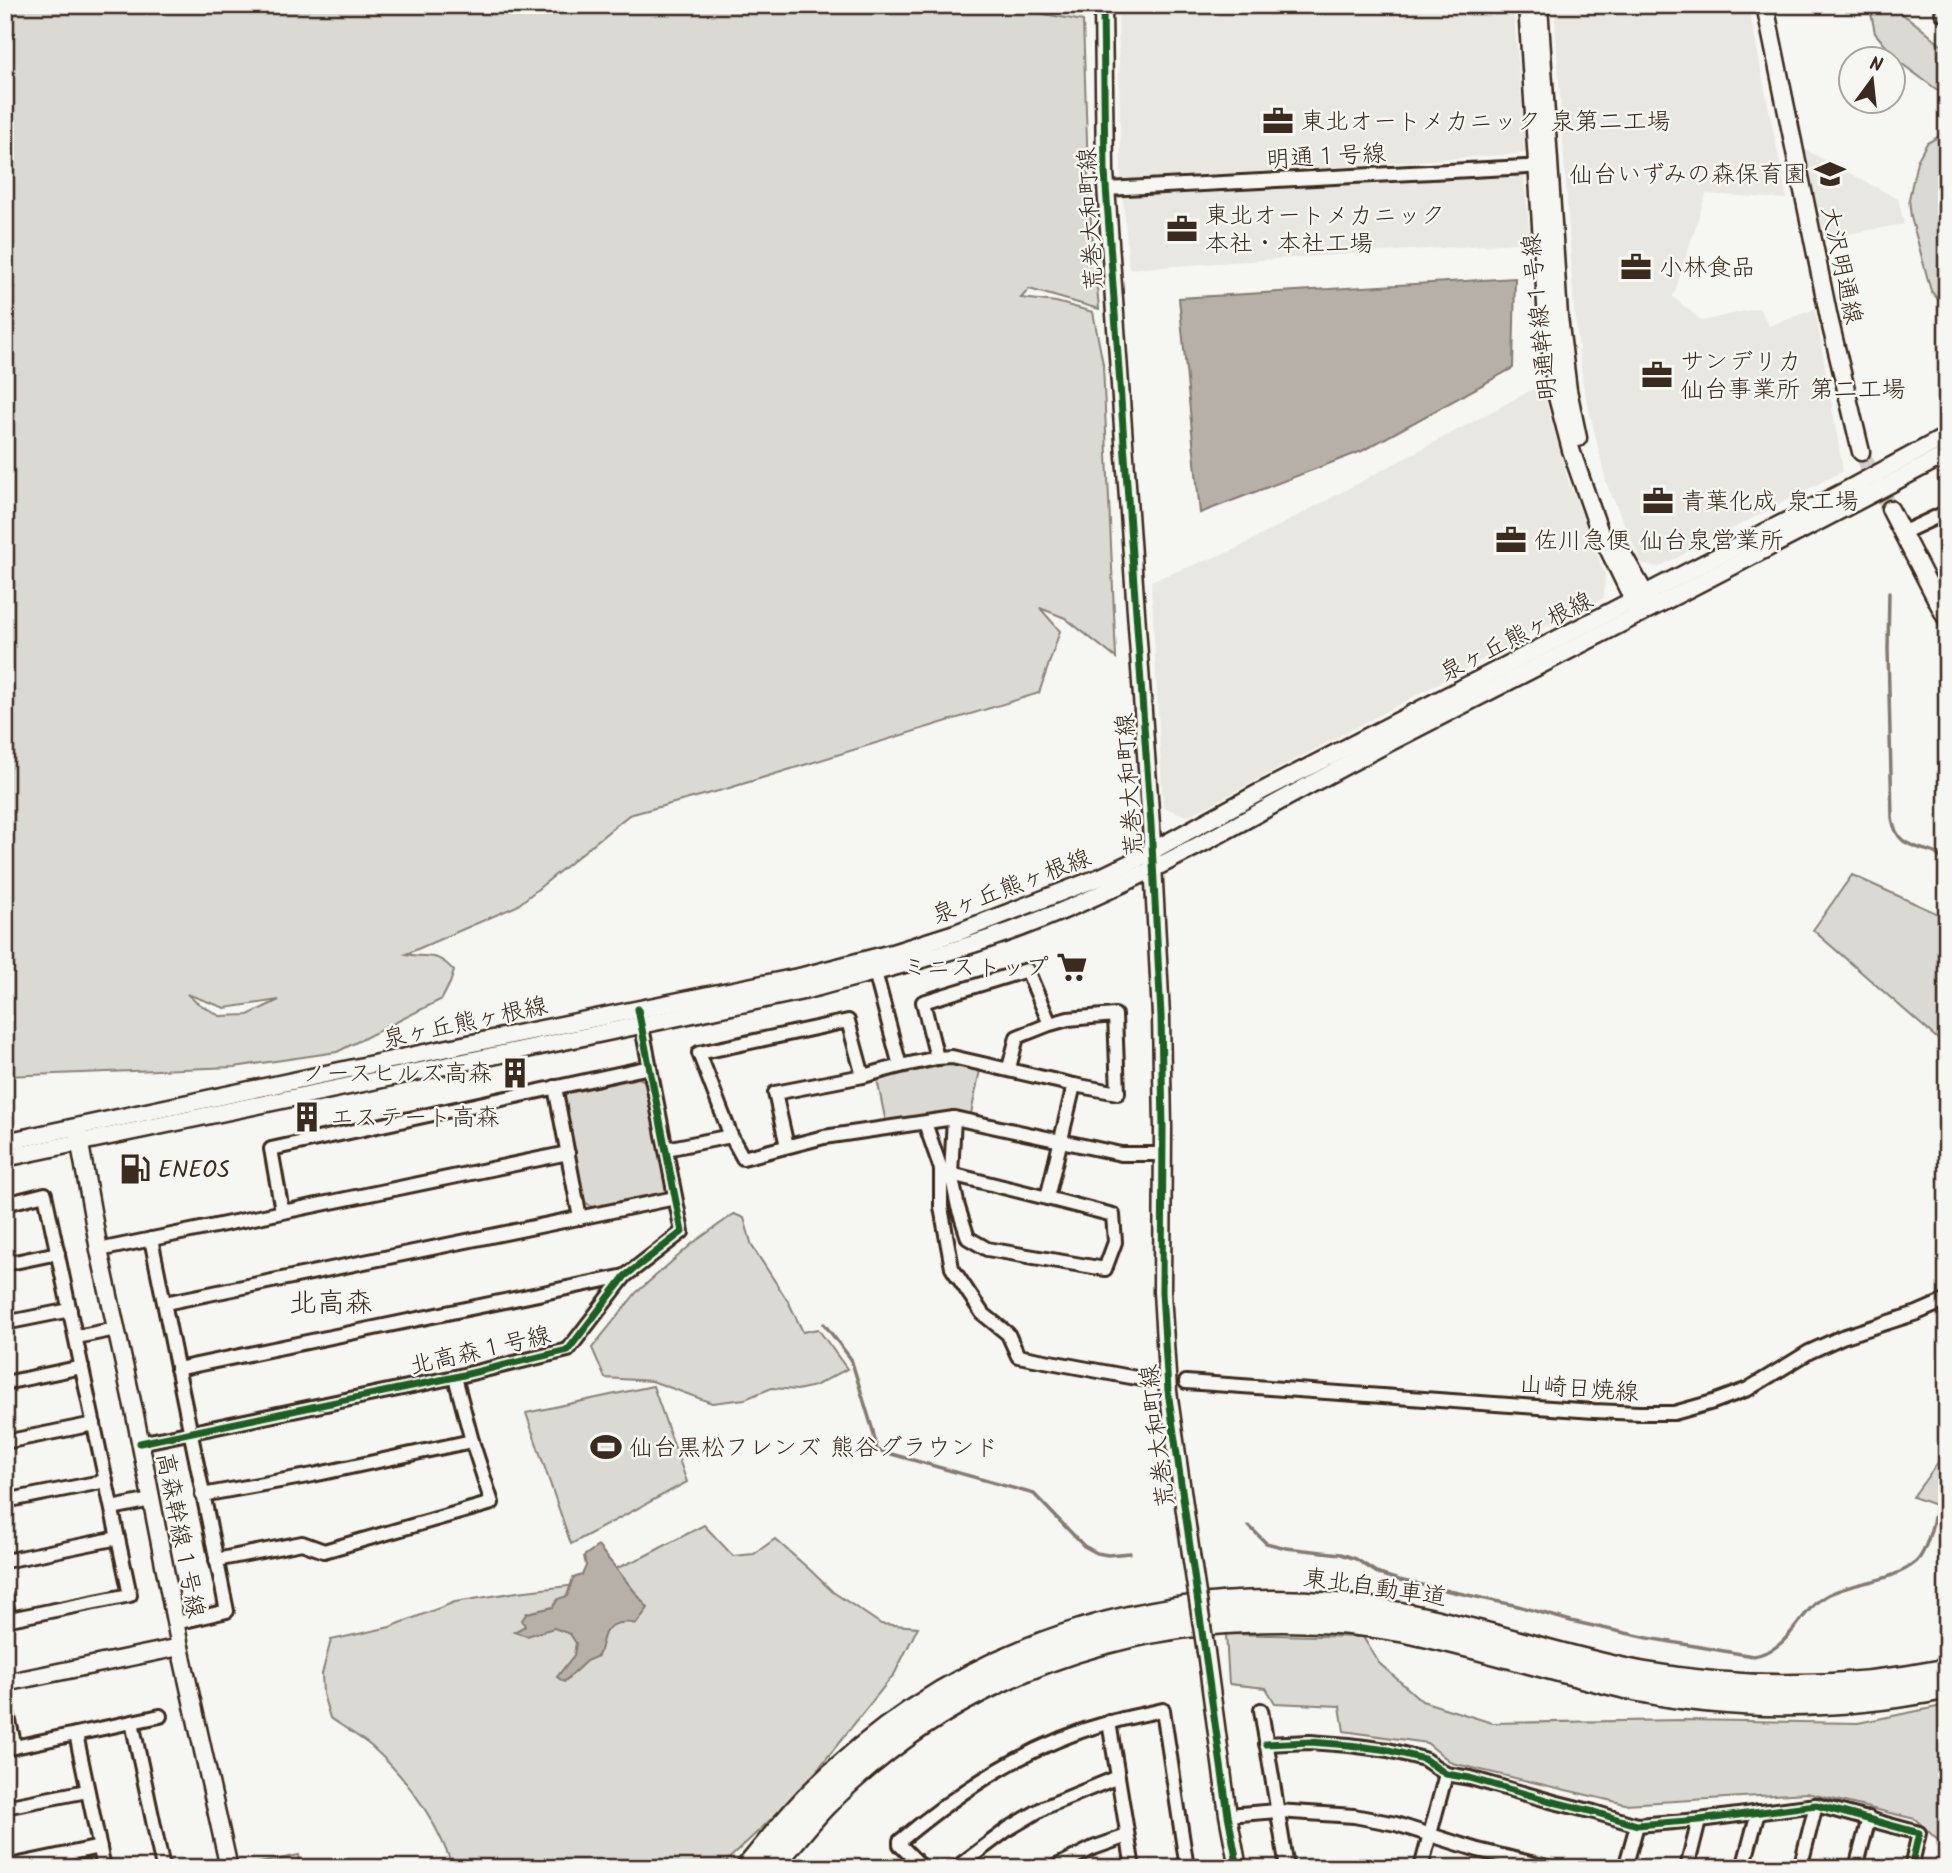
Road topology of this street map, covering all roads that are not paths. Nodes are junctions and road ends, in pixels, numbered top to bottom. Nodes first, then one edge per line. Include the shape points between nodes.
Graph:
1 (1102, 5) edge
2 (1527, 5) edge
3 (1539, 5) edge
4 (1765, 5) edge
5 (1543, 166) junction
6 (1106, 189) junction
7 (1947, 436) edge
8 (1861, 452) tunnel mouth
9 (1947, 454) edge
10 (1890, 509) tunnel mouth
11 (1945, 515) edge
12 (1902, 533) junction
13 (1642, 604) junction
14 (1947, 620) edge
15 (1153, 851) junction
16 (1154, 868) junction
17 (875, 972) junction
18 (640, 1017) junction
19 (1050, 1024) junction
20 (937, 1058) junction
21 (900, 1066) junction
22 (650, 1067) junction
23 (1009, 1068) junction
24 (863, 1076) junction
25 (1074, 1085) junction
26 (555, 1087) junction
27 (954, 1118) junction
28 (925, 1123) junction
29 (78, 1135) junction
30 (731, 1136) junction
31 (5, 1142) edge
32 (1060, 1142) junction
33 (787, 1146) junction
34 (666, 1149) junction
35 (568, 1153) junction
36 (1163, 1154) junction
37 (5, 1158) edge
38 (951, 1174) junction
39 (675, 1198) junction
40 (1047, 1198) junction
41 (5, 1203) edge
42 (282, 1211) junction
43 (580, 1218) junction
44 (151, 1239) junction
45 (99, 1250) junction
46 (58, 1253) junction
47 (5, 1264) edge
48 (625, 1276) junction
49 (1947, 1300) edge
50 (165, 1303) junction
51 (70, 1310) junction
52 (5, 1323) edge
53 (116, 1329) junction
54 (76, 1337) junction
55 (82, 1367) junction
56 (177, 1369) junction
57 (455, 1377) junction
58 (1147, 1380) tunnel mouth
59 (1186, 1382) tunnel mouth
60 (5, 1383) edge
61 (94, 1424) junction
62 (190, 1432) junction
63 (472, 1441) junction
64 (5, 1442) edge
65 (140, 1443) junction
66 (106, 1481) junction
67 (202, 1495) junction
68 (151, 1500) junction
69 (5, 1501) edge
70 (112, 1508) junction
71 (118, 1538) junction
72 (216, 1560) junction
73 (5, 1561) edge
74 (5, 1598) edge
75 (7, 1619) edge
76 (176, 1623) junction
77 (180, 1647) junction
78 (1947, 1670) edge
79 (5, 1684) edge
80 (1947, 1688) edge
81 (5, 1704) edge
82 (1261, 1710) dead end
83 (160, 1716) dead end
84 (132, 1721) junction
85 (1109, 1722) junction
86 (76, 1734) junction
87 (1266, 1744) junction
88 (10, 1748) edge
89 (1446, 1774) junction
90 (1118, 1777) junction
91 (87, 1791) junction
92 (1816, 1805) junction
93 (5, 1807) edge
94 (1277, 1811) junction
95 (1758, 1812) junction
96 (1228, 1815) junction
97 (1869, 1818) junction
98 (1699, 1820) junction
99 (1637, 1825) junction
100 (1430, 1833) junction
101 (1127, 1836) junction
102 (100, 1847) junction
103 (5, 1867) edge
104 (104, 1868) edge
105 (163, 1868) edge
106 (229, 1868) edge
107 (747, 1868) edge
108 (771, 1868) edge
109 (923, 1868) edge
110 (956, 1868) edge
111 (1054, 1868) edge
112 (1133, 1868) edge
113 (1187, 1868) edge
114 (1238, 1868) edge
115 (1287, 1868) edge
116 (1421, 1868) edge
117 (1551, 1868) edge
118 (1625, 1868) edge
119 (1687, 1868) edge
120 (1744, 1868) edge
121 (1800, 1868) edge
122 (1856, 1868) edge
123 (1912, 1868) edge

1 - 6 street, 荒巻大和町線
2 - 5 street
3 - 5 street, 明通幹線１号線
4 - 8 street, 大沢明通線
5 - 6 street, 明通１号線
5 - 13 street, 明通幹線１号線 via 1568,390 1580,447
6 - 15 street, 荒巻大和町線
7 - 13 street, 泉ヶ丘熊ヶ根線
9 - 13 street, 泉ヶ丘熊ヶ根線
10 - 12 street
11 - 12 street
12 - 14 street
13 - 15 street, 泉ヶ丘熊ヶ根線 via 1262,791
13 - 16 street, 泉ヶ丘熊ヶ根線
15 - 16 street, 荒巻大和町線
15 - 18 street, 泉ヶ丘熊ヶ根線 via 1104,876 958,932
16 - 17 street, 泉ヶ丘熊ヶ根線 via 1036,922
16 - 36 street, 荒巻大和町線
17 - 18 street, 泉ヶ丘熊ヶ根線 via 803,990
17 - 21 street
18 - 22 street, 北高森１号線
18 - 29 street, 泉ヶ丘熊ヶ根線
19 - 20 street via 1027,970 923,1002
19 - 23 street via 1017,1037
19 - 25 street via 1115,1015 1118,1093
20 - 21 street
20 - 23 street
21 - 24 street
22 - 26 street
22 - 34 street, 北高森１号線
23 - 25 street
24 - 30 street via 848,1021 699,1054
24 - 33 street via 775,1093
25 - 32 street
26 - 35 street
26 - 42 street via 271,1149
27 - 28 street
27 - 32 street
27 - 38 street
28 - 33 street
28 - 58 street via 942,1169 941,1207 952,1268 982,1313 1008,1334 1018,1356
29 - 31 street, 泉ヶ丘熊ヶ根線
29 - 37 street, 泉ヶ丘熊ヶ根線
29 - 45 street, 高森幹線１号線
30 - 33 street via 743,1158
30 - 34 street
32 - 36 street via 1121,1154
32 - 40 street
34 - 39 street, 北高森１号線
35 - 42 street
35 - 43 street
36 - 96 street, 荒巻大和町線, bridge via 1162,1292 1168,1391
38 - 40 street
38 - 40 street via 968,1238 987,1249 1105,1269 1115,1242 1113,1215
39 - 43 street
39 - 48 street, 北高森１号線 via 682,1232
41 - 46 street via 46,1194
42 - 44 street
43 - 50 street
44 - 45 street
44 - 50 street
45 - 53 street, 高森幹線１号線
46 - 47 street
46 - 51 street
48 - 56 street
48 - 57 street, 北高森１号線 via 568,1350
49 - 59 street, 山崎日焼線 via 1842,1337 1748,1389 1674,1413
50 - 56 street
51 - 52 street
51 - 54 street
53 - 54 street
53 - 65 street, 高森幹線１号線
54 - 55 street
55 - 60 street
55 - 61 street
56 - 62 street
57 - 62 street, 北高森１号線
57 - 63 street
61 - 64 street
61 - 66 street
62 - 65 street, 北高森１号線
62 - 67 street
63 - 67 street
63 - 72 street via 492,1503 324,1551 302,1543
65 - 68 street, 高森幹線１号線
66 - 69 street
66 - 70 street
67 - 72 street
68 - 70 street
68 - 76 street, 高森幹線１号線
70 - 71 street
71 - 73 street
71 - 75 street via 130,1595
72 - 76 street via 227,1611
74 - 75 street
76 - 77 street, 高森幹線１号線
77 - 79 street
77 - 106 street, 高森幹線１号線
78 - 107 highway, 東北自動車道 via 1860,1684 1752,1686 1641,1672 1458,1625 1351,1605 1222,1603 1178,1608 1099,1624 1033,1646 964,1678 883,1731 837,1770 810,1794
80 - 108 highway, 東北自動車道 via 1862,1701 1752,1703 1639,1690 1404,1631 1345,1622 1283,1619 1158,1630 1111,1640 1034,1666 941,1714 850,1782
81 - 88 street
82 - 87 street
83 - 84 street
84 - 86 street
84 - 105 street
85 - 90 street
85 - 109 street via 1012,1761 935,1811 900,1841
85 - 113 street via 1163,1710
86 - 88 street
86 - 91 street
87 - 89 street via 1310,1742 1388,1751 1424,1759
87 - 94 street
89 - 99 street
89 - 100 street
90 - 101 street
90 - 110 street via 1045,1807
91 - 93 street
91 - 102 street
92 - 95 street
92 - 97 street
92 - 121 street
94 - 96 street
94 - 100 street via 1354,1816
94 - 115 street
95 - 98 street
95 - 120 street
96 - 114 street
97 - 122 street
97 - 123 street via 1919,1833
98 - 99 street
98 - 119 street
99 - 118 street
100 - 116 street
100 - 117 street
101 - 111 street
101 - 112 street
102 - 103 street
102 - 104 street

